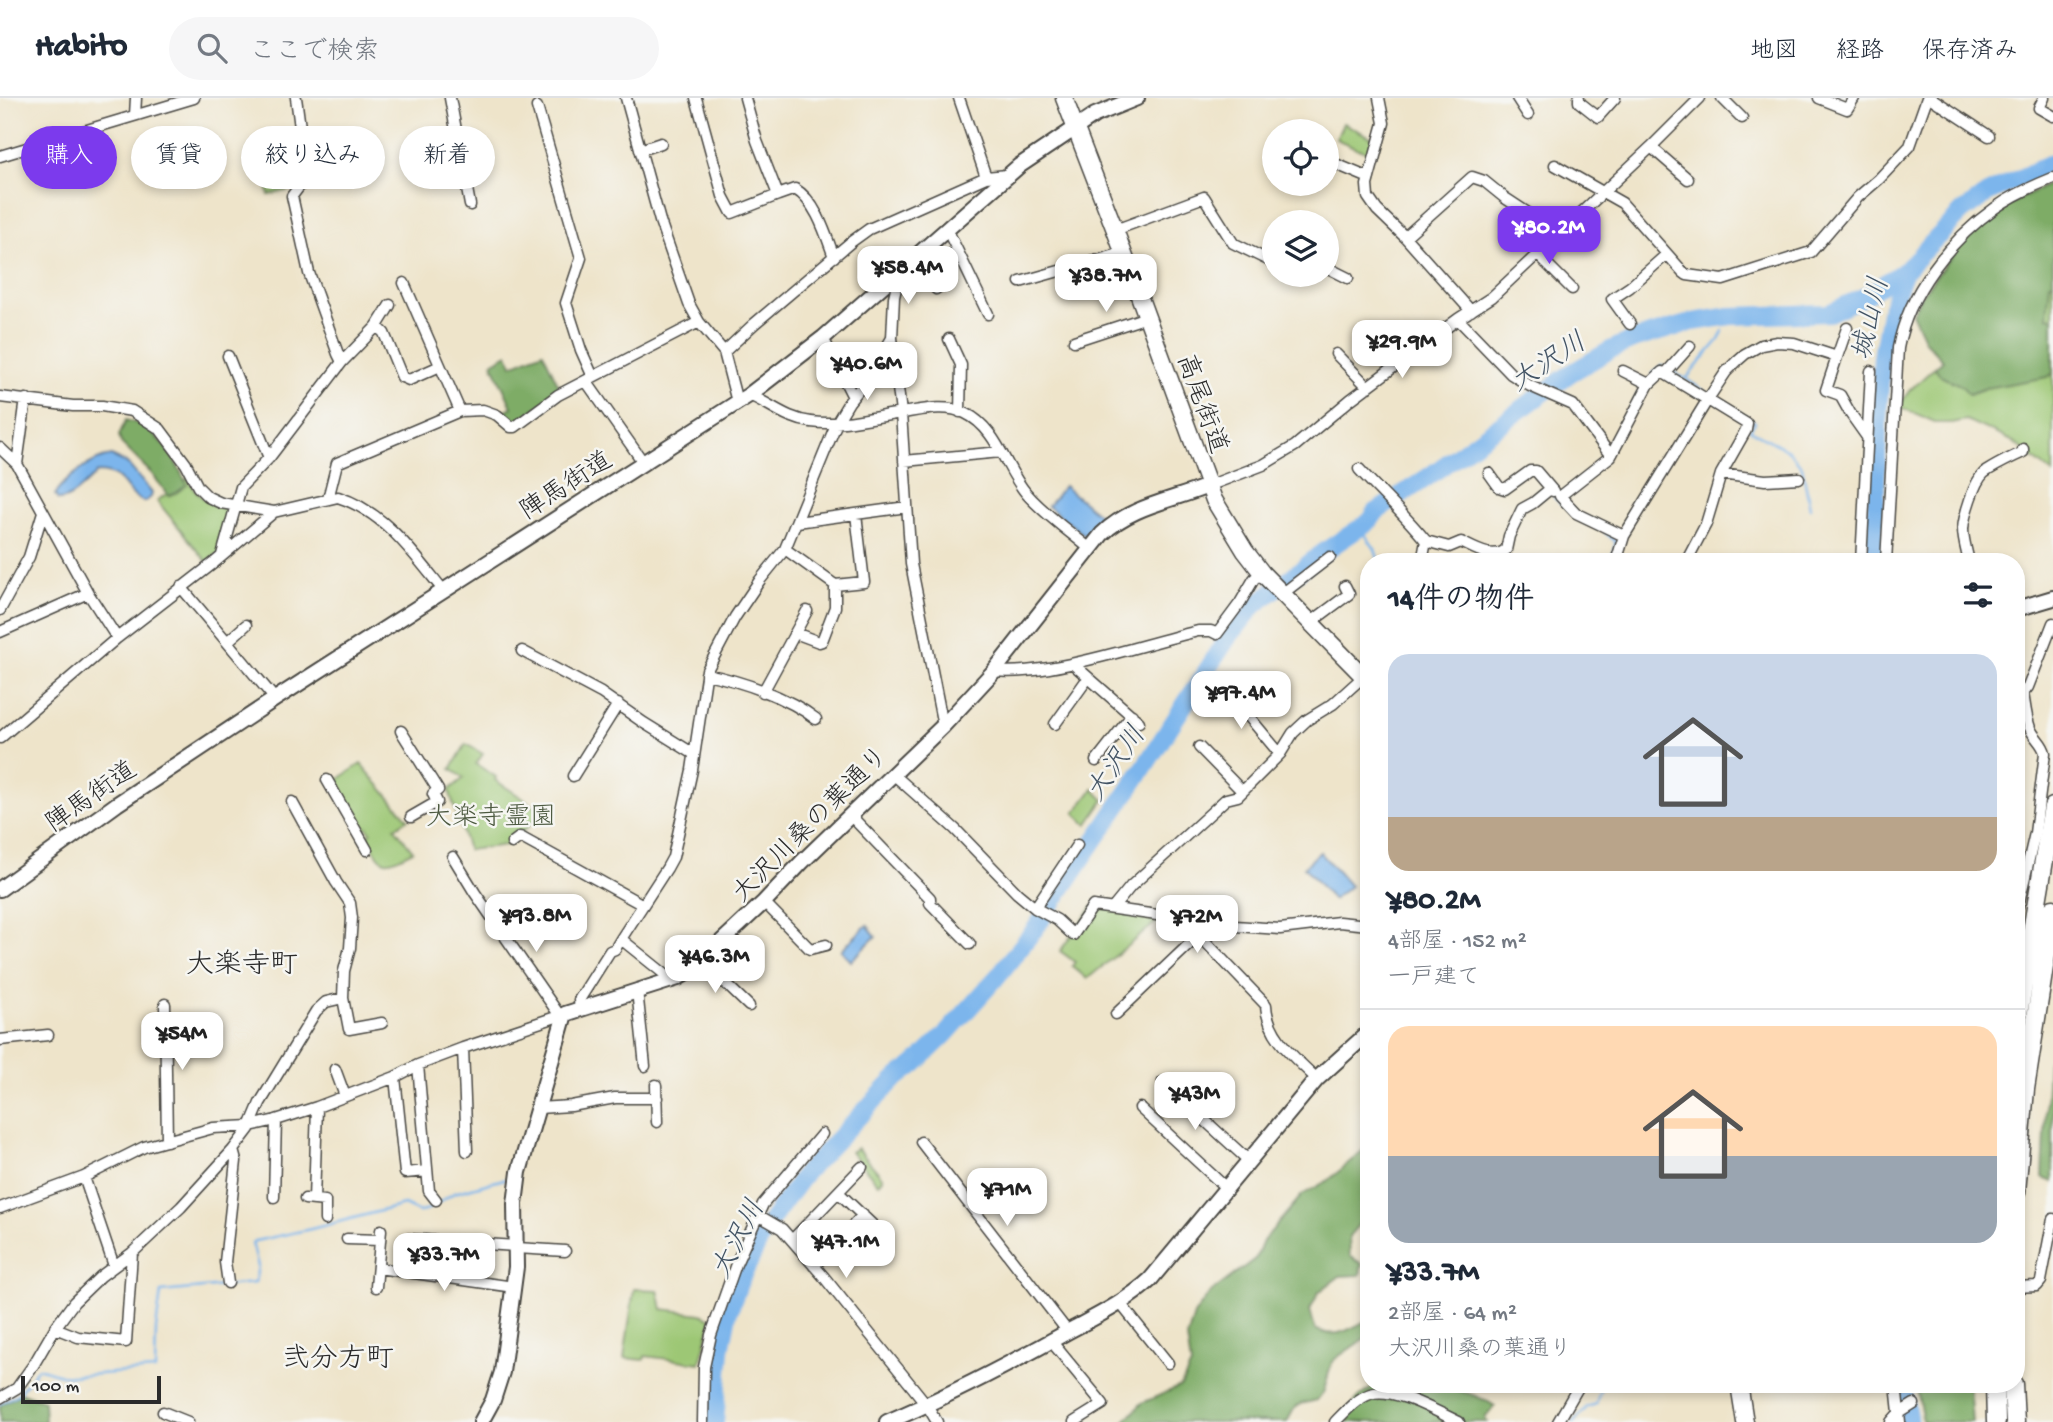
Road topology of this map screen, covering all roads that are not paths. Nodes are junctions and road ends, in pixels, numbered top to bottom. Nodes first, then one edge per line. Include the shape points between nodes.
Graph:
1 (136, 98) edge
2 (194, 98) edge
3 (296, 98) edge
4 (450, 98) edge
5 (626, 98) edge
6 (696, 98) edge
7 (745, 98) edge
8 (959, 98) edge
9 (1064, 98) edge
10 (1137, 98) edge
11 (1379, 98) edge
12 (1517, 98) edge
13 (1579, 98) edge
14 (1615, 98) edge
15 (1700, 98) edge
16 (1722, 98) edge
17 (1819, 98) edge
18 (1854, 98) edge
19 (1929, 98) edge
20 (2043, 98) edge
21 (537, 107) dead end
22 (135, 115) junction
23 (1528, 115) dead end
24 (2053, 116) edge
25 (1742, 118) dead end
26 (1075, 129) junction
27 (1989, 136) dead end
28 (662, 143) dead end
29 (1651, 147) junction
30 (640, 149) junction
31 (0, 156) edge
32 (1339, 165) edge
33 (1555, 165) dead end
34 (1008, 175) junction
35 (986, 177) junction
36 (1369, 178) junction
37 (2053, 178) edge
38 (1688, 179) dead end
39 (1604, 192) junction
40 (778, 195) junction
41 (470, 205) dead end
42 (947, 229) junction
43 (1115, 230) junction
44 (1560, 234) junction
45 (1405, 237) junction
46 (1123, 253) junction
47 (919, 254) junction
48 (1667, 254) junction
49 (1538, 255) junction
50 (834, 257) junction
51 (1262, 257) edge
52 (900, 271) junction
53 (1339, 274) edge
54 (1348, 278) dead end
55 (1020, 282) dead end
56 (404, 283) dead end
57 (936, 289) dead end
58 (1572, 289) dead end
59 (390, 305) dead end
60 (1471, 312) junction
61 (988, 314) dead end
62 (1147, 317) junction
63 (1458, 319) junction
64 (699, 322) junction
65 (1630, 324) dead end
66 (377, 326) junction
67 (1847, 328) dead end
68 (823, 338) junction
69 (892, 338) junction
70 (949, 339) dead end
71 (1074, 341) dead end
72 (1690, 346) dead end
73 (724, 352) junction
74 (1336, 354) dead end
75 (228, 356) dead end
76 (1837, 357) junction
77 (342, 362) junction
78 (440, 366) junction
79 (1623, 371) dead end
80 (1871, 371) dead end
81 (1666, 373) junction
82 (589, 379) junction
83 (1649, 384) junction
84 (1368, 387) junction
85 (0, 397) edge
86 (853, 397) junction
87 (743, 398) junction
88 (26, 399) junction
89 (1708, 400) junction
90 (460, 411) junction
91 (960, 412) junction
92 (901, 413) junction
93 (837, 422) junction
94 (1867, 438) junction
95 (0, 448) edge
96 (2023, 449) dead end
97 (1001, 452) junction
98 (1611, 456) junction
99 (269, 458) junction
100 (904, 461) junction
101 (643, 463) junction
102 (17, 464) junction
103 (1359, 469) dead end
104 (1489, 473) dead end
105 (1721, 474) junction
106 (1799, 478) dead end
107 (1208, 486) junction
108 (1550, 489) junction
109 (1560, 496) junction
110 (328, 499) junction
111 (236, 507) junction
112 (907, 507) junction
113 (43, 512) junction
114 (274, 512) junction
115 (856, 514) junction
116 (797, 522) junction
117 (1624, 536) junction
118 (1426, 541) junction
119 (1090, 549) junction
120 (785, 550) junction
121 (1424, 553) edge
122 (1489, 553) edge
123 (1502, 553) edge
124 (1619, 553) edge
125 (1691, 553) edge
126 (1861, 553) edge
127 (1887, 553) edge
128 (1967, 553) edge
129 (222, 556) junction
130 (1330, 557) dead end
131 (835, 585) junction
132 (1273, 585) junction
133 (1345, 586) dead end
134 (181, 587) junction
135 (443, 590) junction
136 (88, 593) junction
137 (2053, 598) edge
138 (2025, 606) edge
139 (0, 610) edge
140 (807, 611) dead end
141 (1310, 623) junction
142 (2053, 623) edge
143 (246, 625) dead end
144 (0, 632) edge
145 (795, 633) junction
146 (117, 638) junction
147 (227, 642) junction
148 (522, 652) dead end
149 (1073, 664) junction
150 (994, 671) junction
151 (1360, 672) edge
152 (706, 674) junction
153 (1088, 678) junction
154 (1360, 683) edge
155 (1225, 688) dead end
156 (2025, 690) edge
157 (762, 692) junction
158 (275, 699) junction
159 (618, 704) junction
160 (2025, 711) edge
161 (816, 719) dead end
162 (1055, 724) dead end
163 (943, 726) junction
164 (401, 731) dead end
165 (0, 738) edge
166 (1199, 747) dead end
167 (694, 754) junction
168 (1280, 754) junction
169 (1096, 761) dead end
170 (893, 774) junction
171 (573, 776) dead end
172 (327, 780) dead end
173 (1242, 791) junction
174 (292, 802) dead end
175 (2052, 809) edge
176 (850, 815) junction
177 (411, 817) dead end
178 (512, 843) dead end
179 (1077, 845) dead end
180 (367, 850) dead end
181 (453, 857) dead end
182 (2025, 876) edge
183 (0, 889) edge
184 (764, 902) junction
185 (643, 905) junction
186 (1113, 908) junction
187 (1037, 909) junction
188 (2053, 909) edge
189 (1188, 920) junction
190 (1360, 924) edge
191 (1199, 935) junction
192 (621, 939) junction
193 (970, 944) dead end
194 (826, 945) dead end
195 (702, 961) junction
196 (2025, 972) edge
197 (672, 979) junction
198 (637, 990) junction
199 (343, 998) junction
200 (165, 1004) dead end
201 (749, 1006) dead end
202 (580, 1008) junction
203 (1116, 1014) dead end
204 (563, 1015) junction
205 (382, 1023) dead end
206 (48, 1035) dead end
207 (0, 1040) edge
208 (1360, 1040) edge
209 (463, 1048) junction
210 (418, 1065) junction
211 (645, 1066) dead end
212 (335, 1069) dead end
213 (395, 1077) junction
214 (1317, 1079) junction
215 (1163, 1082) dead end
216 (656, 1086) dead end
217 (2025, 1089) edge
218 (345, 1096) junction
219 (657, 1098) junction
220 (317, 1107) junction
221 (538, 1108) junction
222 (1140, 1108) dead end
223 (276, 1120) junction
224 (657, 1122) dead end
225 (250, 1126) junction
226 (822, 1134) dead end
227 (167, 1141) junction
228 (921, 1142) dead end
229 (233, 1150) junction
230 (467, 1151) dead end
231 (1248, 1160) junction
232 (862, 1167) dead end
233 (427, 1171) junction
234 (84, 1177) junction
235 (1225, 1187) junction
236 (838, 1192) junction
237 (274, 1197) dead end
238 (436, 1200) dead end
239 (0, 1208) edge
240 (863, 1215) junction
241 (760, 1216) junction
242 (325, 1220) dead end
243 (2053, 1220) edge
244 (880, 1231) dead end
245 (347, 1239) dead end
246 (407, 1239) dead end
247 (792, 1240) junction
248 (517, 1247) junction
249 (565, 1251) dead end
250 (132, 1253) junction
251 (114, 1266) junction
252 (814, 1266) junction
253 (378, 1268) junction
254 (228, 1283) dead end
255 (376, 1287) dead end
256 (514, 1287) junction
257 (2025, 1288) edge
258 (1120, 1303) junction
259 (55, 1328) junction
260 (1068, 1332) junction
261 (1051, 1341) junction
262 (1168, 1363) dead end
263 (1374, 1393) edge
264 (1383, 1393) edge
265 (1575, 1393) edge
266 (1740, 1393) edge
267 (1898, 1393) edge
268 (1995, 1393) edge
269 (2013, 1393) edge
270 (0, 1398) edge
271 (927, 1405) junction
272 (1903, 1413) edge
273 (161, 1415) edge
274 (188, 1422) edge
275 (481, 1422) edge
276 (703, 1422) edge
277 (887, 1422) edge
278 (937, 1422) edge
279 (1074, 1422) edge
280 (1335, 1422) edge
281 (1459, 1422) edge
282 (1558, 1422) edge
283 (1745, 1422) edge
284 (1996, 1422) edge
285 (2015, 1422) edge

1 - 22 street
2 - 22 street
3 - 77 street via 307,176 292,196 309,273
4 - 41 street
5 - 30 street
6 - 40 street via 723,196 732,213
7 - 40 street
8 - 35 street
9 - 26 main road, 高尾街道
10 - 26 street, 陣馬街道 via 1095,115
11 - 36 street via 1384,123
12 - 23 street
13 - 14 street via 1598,117
15 - 29 street
16 - 25 street
17 - 18 street via 1847,109
19 - 27 street
19 - 48 street via 1910,146 1811,252 1723,280 1687,275
20 - 24 street via 2039,108
21 - 82 street via 581,258 566,303
22 - 31 street
26 - 34 street, 陣馬街道
26 - 43 main road, 高尾街道
28 - 30 street
29 - 38 street
29 - 39 street
30 - 64 street via 660,220
32 - 36 street
33 - 39 street
34 - 35 street
34 - 42 street, 陣馬街道
35 - 50 street via 869,229
36 - 45 street via 1368,197
37 - 127 street via 2019,193 1980,219 1950,250 1910,307 1898,348
39 - 44 street
39 - 48 street via 1622,203
40 - 50 street via 796,189 803,194
42 - 47 street, 陣馬街道
42 - 61 street
43 - 46 main road, 高尾街道
43 - 51 street via 1204,197 1233,243
44 - 45 street via 1472,177
44 - 49 street
45 - 60 street
46 - 55 street
46 - 62 main road, 高尾街道
47 - 52 street, 陣馬街道
47 - 57 street
48 - 65 street via 1612,299
49 - 58 street
49 - 60 street
50 - 73 street
52 - 68 street, 陣馬街道
52 - 69 street
53 - 54 street
56 - 78 street
59 - 66 street
60 - 63 street
62 - 71 street
62 - 107 main road, 高尾街道
63 - 84 street
63 - 98 street via 1511,374 1573,405
64 - 73 street
64 - 82 street
66 - 77 street
66 - 78 street via 405,380
67 - 76 street
68 - 86 street
68 - 87 street, 陣馬街道
69 - 86 street
69 - 92 street
70 - 91 street via 961,365
72 - 81 street
73 - 87 street
74 - 84 street
75 - 99 street
76 - 89 street via 1794,342 1761,345 1726,372
76 - 94 street via 1826,390 1840,395
77 - 99 street
78 - 90 street
79 - 83 street
80 - 94 street
81 - 83 street
81 - 89 street
82 - 90 street via 558,394 515,427 483,410
82 - 101 street
83 - 98 street
84 - 107 street via 1287,452
85 - 88 street
86 - 93 street
87 - 93 street via 766,402 788,417
87 - 101 street, 陣馬街道
88 - 102 street
88 - 111 street via 132,411 160,429 208,497
89 - 105 street via 1747,424
89 - 117 street
90 - 110 street via 337,463
91 - 92 street via 942,408
91 - 97 street via 977,421
92 - 93 street
92 - 100 street
93 - 116 street
94 - 126 street
95 - 102 street
96 - 128 street via 1979,480 1963,532
97 - 100 street
97 - 119 street via 1024,492
98 - 109 street
99 - 111 street via 241,487
100 - 112 street
101 - 135 street, 陣馬街道
102 - 113 street
103 - 118 street
104 - 108 street via 1505,489 1536,471
105 - 106 street via 1765,480
105 - 125 street via 1709,517
107 - 119 street, 大沢川桑の葉通り via 1129,514
107 - 132 main road, 高尾街道 via 1224,518
108 - 109 street
108 - 123 street via 1522,509
109 - 117 street via 1576,513
110 - 114 street
110 - 135 street via 348,500 370,513 398,536
111 - 114 street
111 - 129 street
112 - 115 street
112 - 163 street via 911,564
113 - 136 street
113 - 139 street via 29,557
114 - 129 street
115 - 116 street
115 - 131 street via 864,582
116 - 120 street
117 - 124 street
118 - 121 street
118 - 122 street via 1448,547 1461,542
119 - 150 street, 大沢川桑の葉通り
120 - 131 street
120 - 152 street via 735,617
129 - 134 street
130 - 132 street via 1307,573
131 - 145 street via 835,607 822,641
132 - 141 main road, 高尾街道
132 - 149 street via 1254,579 1217,634 1198,631
133 - 141 street via 1349,594
134 - 146 street
134 - 147 street
135 - 158 street, 陣馬街道
136 - 144 street
136 - 146 street
137 - 138 street
140 - 145 street
141 - 151 main road, 高尾街道
142 - 156 street
143 - 147 street
145 - 157 street
146 - 165 street
147 - 158 street
148 - 159 street
149 - 150 street via 1013,673
149 - 153 street
150 - 163 street, 大沢川桑の葉通り
152 - 157 street
152 - 167 street
153 - 162 street
153 - 169 street via 1135,719
154 - 168 street via 1307,720
155 - 168 street
157 - 161 street via 800,707
158 - 183 street, 陣馬街道
159 - 167 street
159 - 171 street
160 - 182 street via 2045,753
163 - 170 street, 大沢川桑の葉通り
164 - 177 street via 438,790 433,794 437,802
166 - 173 street
167 - 185 street via 673,857
168 - 173 street
170 - 176 street, 大沢川桑の葉通り
170 - 187 street
172 - 180 street
173 - 186 street via 1226,799
174 - 199 street via 350,903
175 - 196 highway
176 - 184 street, 大沢川桑の葉通り
176 - 193 street
178 - 185 street via 520,836
179 - 187 street
181 - 204 street
184 - 194 street via 810,949
184 - 195 street, 大沢川桑の葉通り
185 - 192 street
186 - 187 street via 1093,906 1073,935
186 - 189 street
188 - 217 highway
189 - 190 street via 1280,929
189 - 191 street
191 - 203 street
191 - 214 street via 1266,1005 1266,1020 1287,1050
192 - 197 street
192 - 202 street via 579,1000
195 - 197 street, 大沢川桑の葉通り
195 - 201 street
197 - 198 street, 大沢川桑の葉通り
198 - 202 street, 大沢川桑の葉通り
198 - 211 street
199 - 205 street via 349,1028
199 - 225 street via 326,1002 316,1011
200 - 227 street
202 - 204 street, 大沢川桑の葉通り
204 - 209 street
204 - 221 street
206 - 207 street
208 - 214 street
209 - 210 street
209 - 230 street
210 - 213 street
210 - 233 street
212 - 218 street
213 - 218 street
213 - 233 street via 405,1173
214 - 231 street
215 - 231 street
216 - 219 street
218 - 220 street
219 - 221 street via 615,1098
219 - 224 street
220 - 223 street
220 - 242 street via 309,1200 325,1201
221 - 248 street via 519,1172
222 - 235 street
223 - 225 street
223 - 237 street
225 - 227 street via 213,1128
225 - 229 street
226 - 241 street via 763,1205
227 - 234 street via 144,1147
228 - 260 street
229 - 250 street
229 - 254 street via 236,1161 225,1262
231 - 235 street
232 - 236 street
233 - 238 street via 429,1191
234 - 239 street
234 - 251 street
235 - 258 street via 1150,1280
236 - 240 street
236 - 247 street
240 - 244 street
240 - 252 street
241 - 247 street
241 - 276 street via 710,1335
243 - 257 street via 2041,1281
245 - 253 street via 380,1235
246 - 248 street via 461,1247
247 - 252 street
248 - 249 street
248 - 256 street
250 - 251 street
250 - 259 street via 126,1342 78,1337
251 - 259 street via 74,1302
252 - 271 street
253 - 255 street
253 - 256 street
256 - 275 street via 502,1372
258 - 260 street
258 - 262 street
259 - 270 street via 17,1388
260 - 261 street
261 - 271 street
261 - 279 street via 1103,1404
263 - 280 street via 1351,1405
264 - 281 street via 1407,1398
265 - 282 street
266 - 283 main road
267 - 272 street
268 - 284 highway
269 - 285 highway
271 - 277 street
271 - 278 street
273 - 274 street

